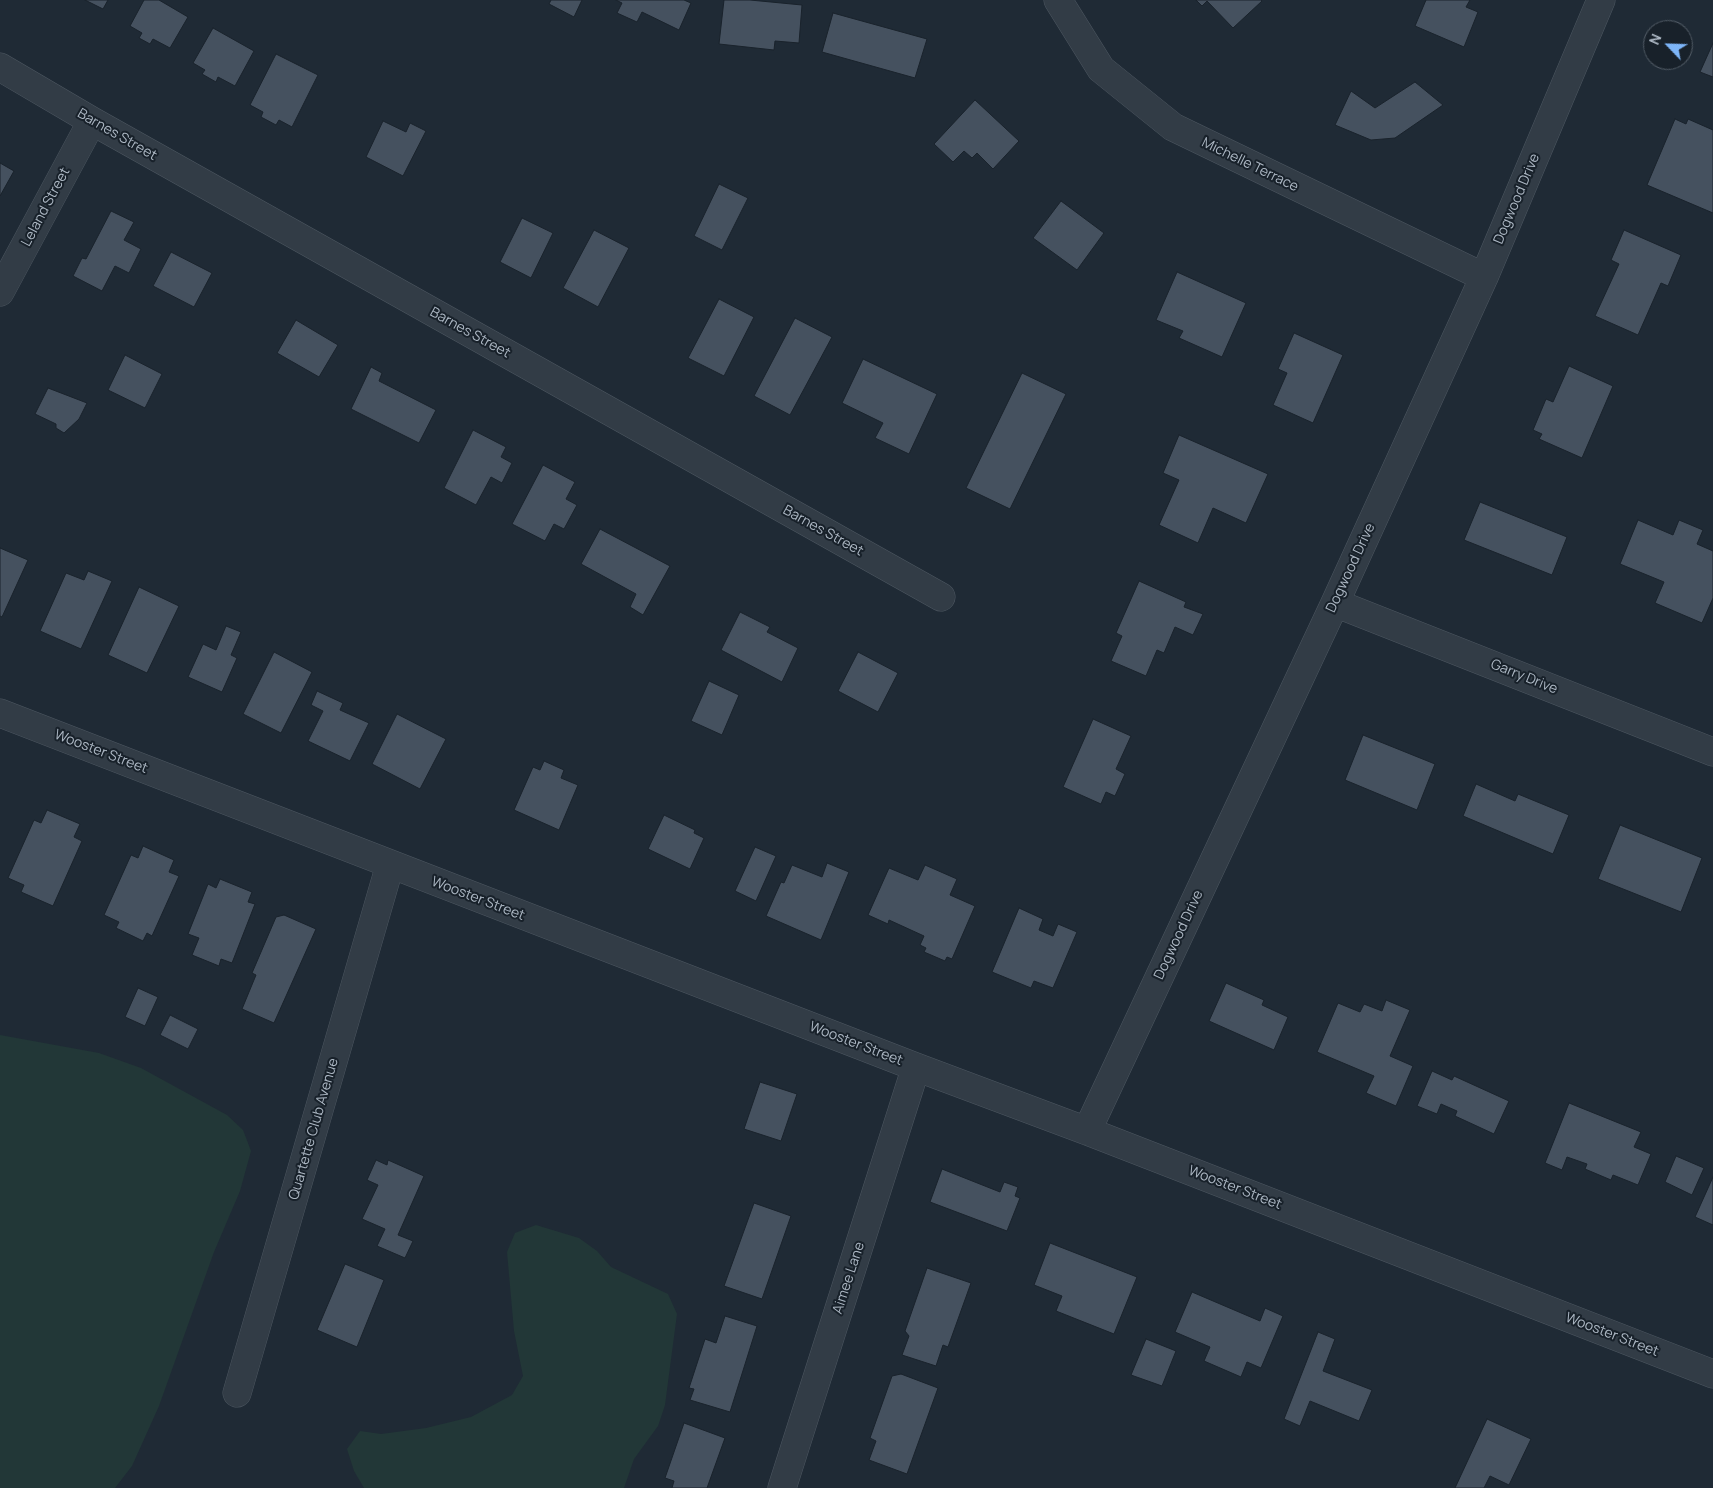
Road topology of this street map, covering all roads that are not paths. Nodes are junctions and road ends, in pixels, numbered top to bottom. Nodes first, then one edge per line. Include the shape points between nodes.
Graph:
1 (1058, 0) edge
2 (1601, 0) edge
3 (0, 67) edge
4 (92, 121) junction
5 (1484, 278) junction
6 (0, 292) edge
7 (941, 598) dead end
8 (1335, 603) junction
9 (0, 713) edge
10 (1713, 752) edge
11 (390, 865) junction
12 (916, 1067) junction
13 (1087, 1131) junction
14 (1713, 1374) edge
15 (237, 1393) dead end
16 (782, 1488) edge

1 - 5 street, Michelle Terrace via 1101,69 1173,127
2 - 5 street, Dogwood Drive
3 - 4 street, Barnes Street
4 - 6 street, Leland Street
4 - 7 street, Barnes Street
5 - 8 street, Dogwood Drive
8 - 10 street, Garry Drive
8 - 13 street, Dogwood Drive
9 - 11 street, Wooster Street
11 - 12 street, Wooster Street
11 - 15 street, Quartette Club Avenue
12 - 13 street, Wooster Street
12 - 16 street, Aimee Lane
13 - 14 street, Wooster Street

